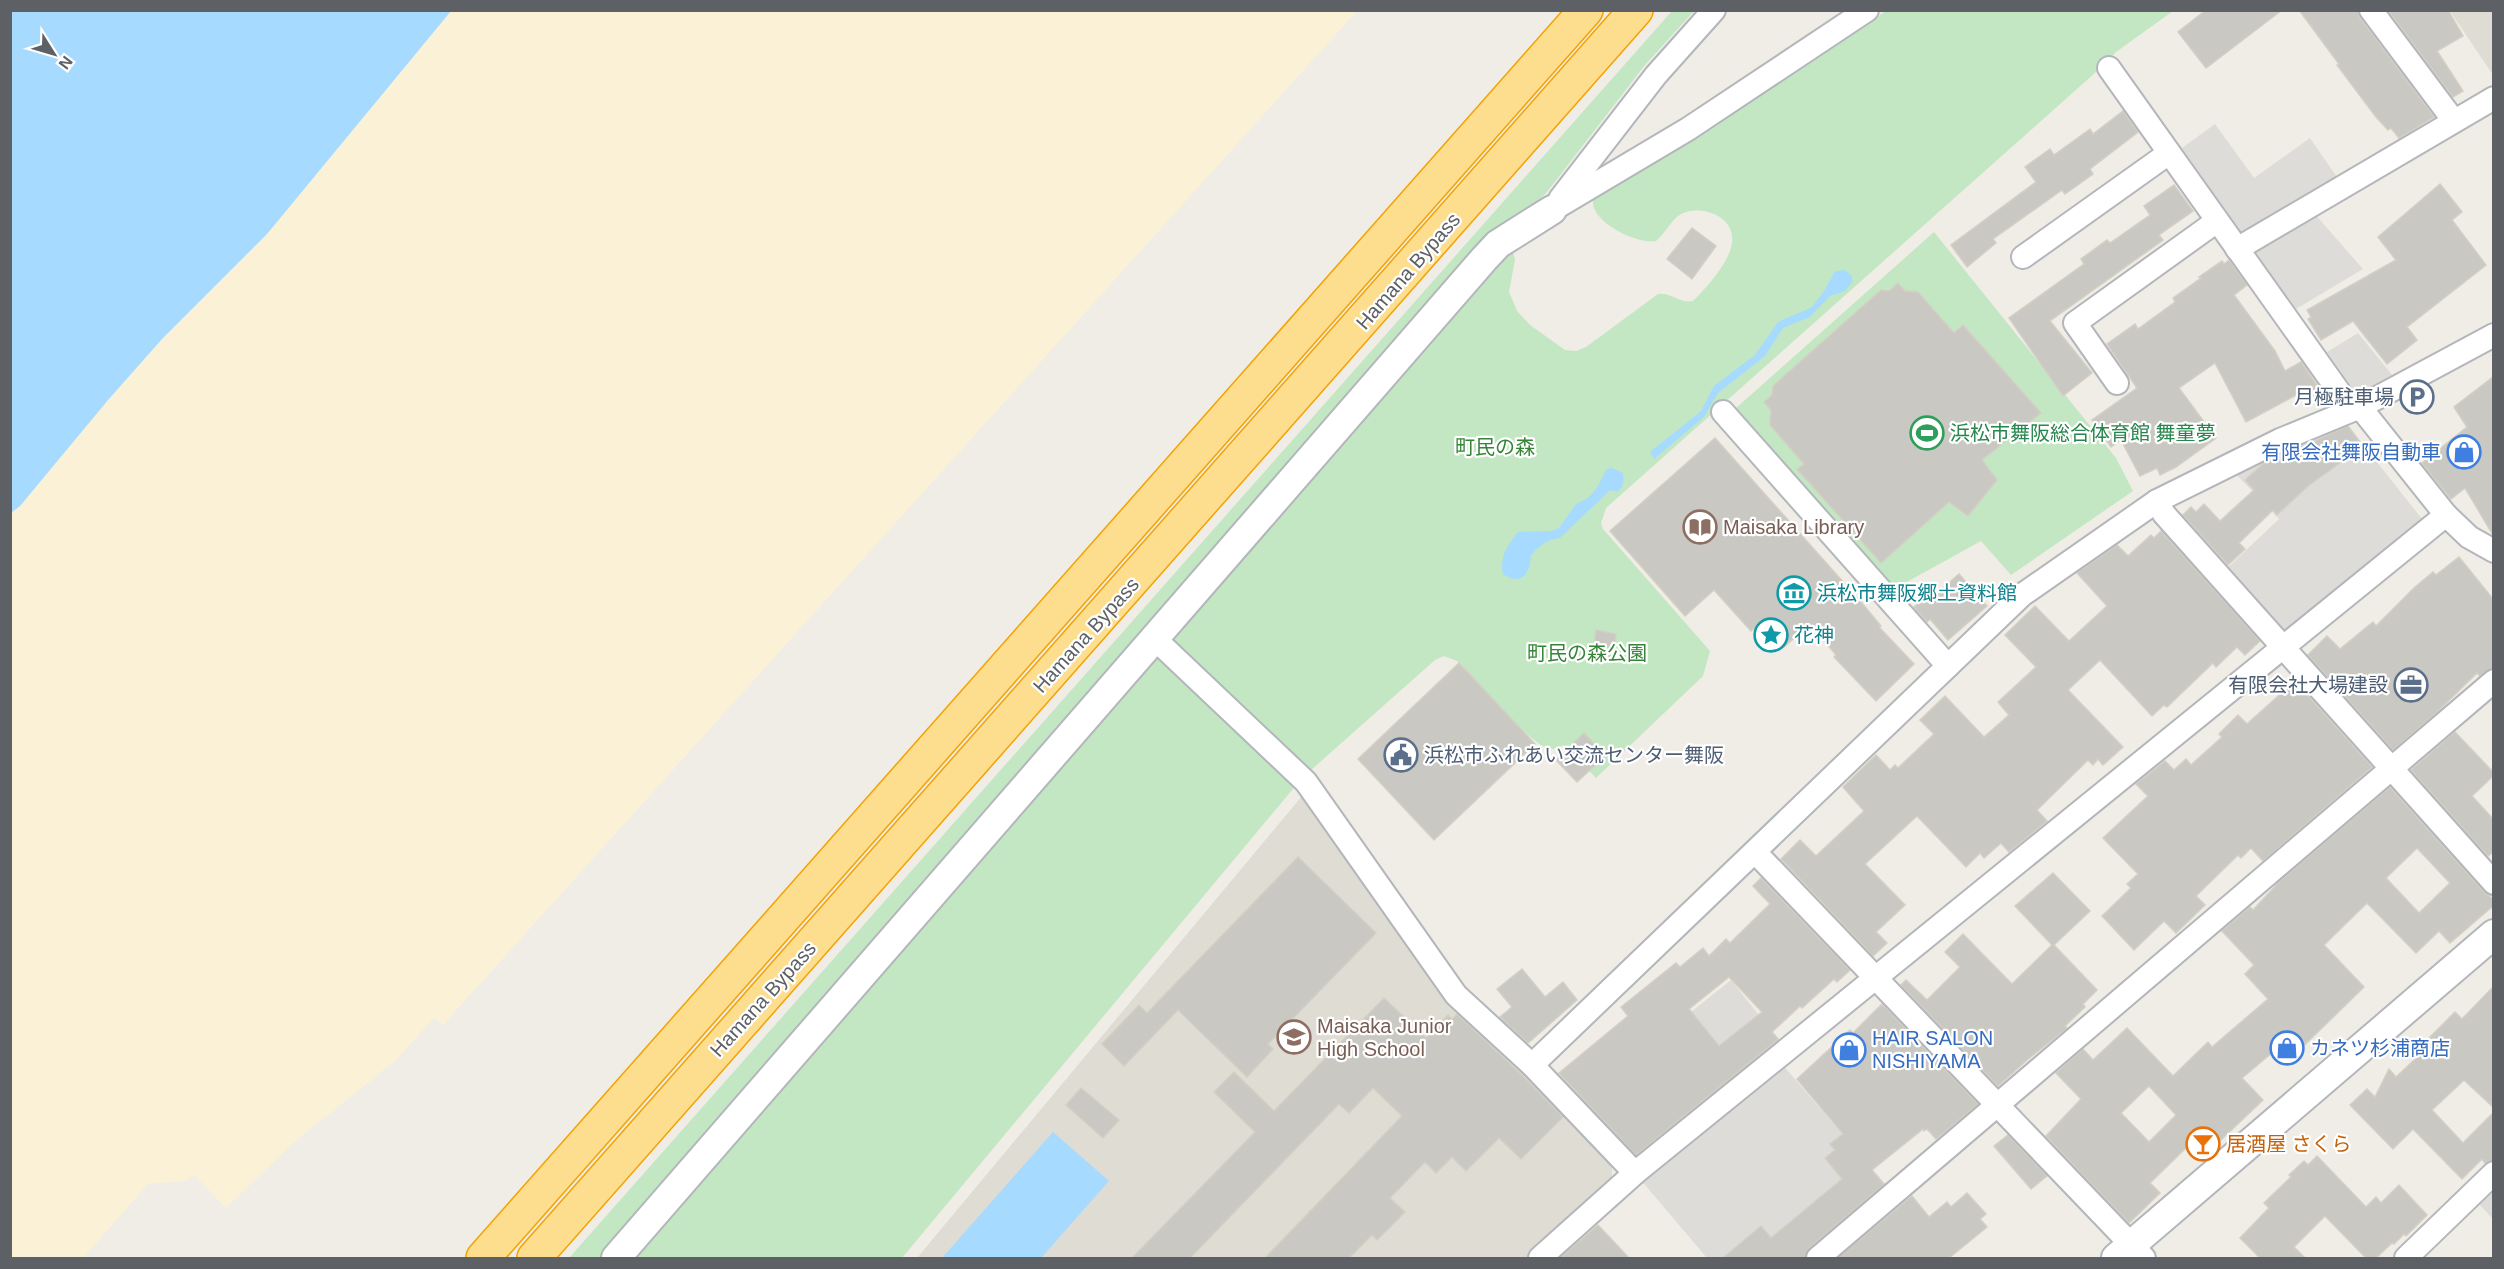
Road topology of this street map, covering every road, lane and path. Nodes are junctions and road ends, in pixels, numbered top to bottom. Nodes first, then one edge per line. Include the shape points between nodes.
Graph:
1 (1586, 10) edge
2 (1636, 10) edge
3 (1714, 10) edge
4 (1867, 10) edge
5 (2371, 10) edge
6 (2109, 68) dead end
7 (2493, 98) edge
8 (2454, 121) junction
9 (2169, 153) junction
10 (1552, 210) junction
11 (2217, 221) junction
12 (2237, 249) junction
13 (2024, 257) dead end
14 (2493, 335) edge
15 (2117, 383) dead end
16 (2356, 409) junction
17 (1723, 412) dead end
18 (2157, 501) junction
19 (2446, 515) junction
20 (2493, 551) edge
21 (1154, 638) junction
22 (2283, 647) junction
23 (1948, 666) junction
24 (2493, 681) edge
25 (2391, 769) junction
26 (1755, 852) junction
27 (2493, 883) edge
28 (2493, 934) edge
29 (1875, 978) junction
30 (1532, 1065) junction
31 (1998, 1106) junction
32 (1635, 1173) junction
33 (2493, 1173) edge
34 (2130, 1254) edge
35 (483, 1258) edge
36 (534, 1258) edge
37 (616, 1258) edge
38 (1540, 1258) edge
39 (1818, 1258) edge
40 (2406, 1258) edge

1 - 35 highway, Hamana Bypass
2 - 36 highway, Hamana Bypass
3 - 10 street via 1656,75
4 - 10 street via 1688,129
5 - 8 street
6 - 9 street
7 - 8 street
8 - 12 street
9 - 11 street
9 - 13 street
10 - 21 street via 1498,244 1484,259
11 - 12 street
11 - 15 street via 2074,323
12 - 16 street
14 - 16 street
16 - 18 street via 2280,440
16 - 19 street
17 - 23 street
18 - 22 street via 2164,514
18 - 23 street via 2022,595
19 - 20 street via 2469,537
19 - 22 street
21 - 30 street via 1306,782 1456,995
21 - 37 street
22 - 25 street
22 - 29 street
23 - 26 street
24 - 25 street
25 - 27 street
25 - 31 street
26 - 29 street
26 - 30 street
28 - 34 street
29 - 31 street
29 - 32 street
30 - 32 street
31 - 34 street
31 - 39 street
32 - 38 street
33 - 40 street

